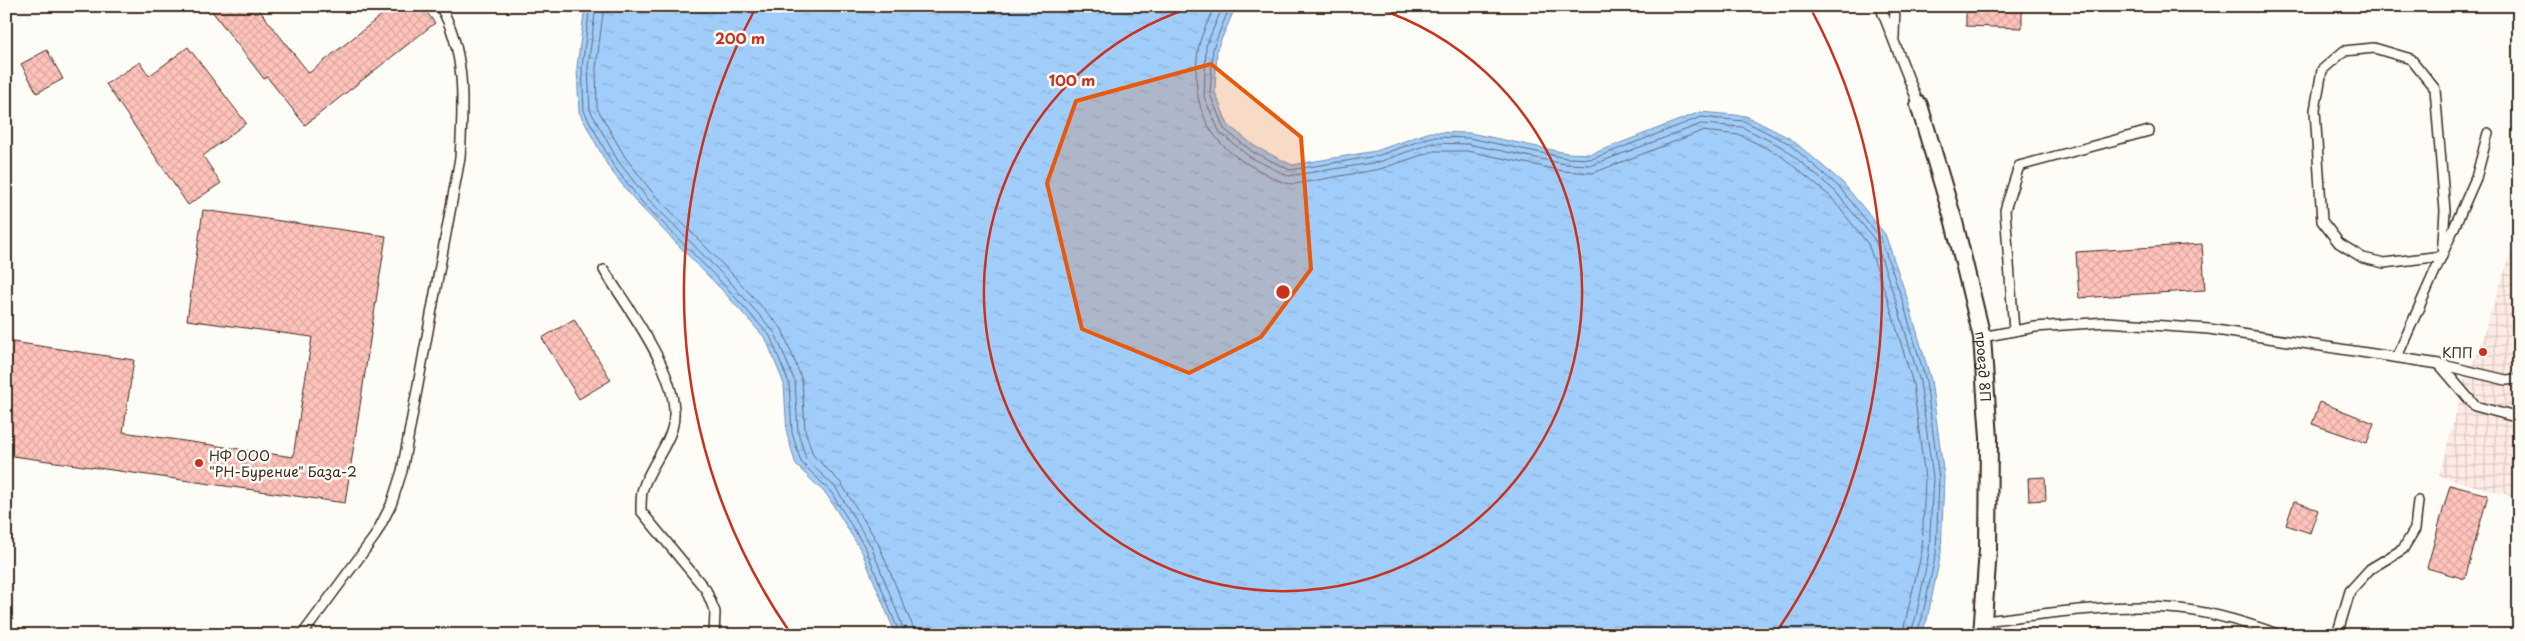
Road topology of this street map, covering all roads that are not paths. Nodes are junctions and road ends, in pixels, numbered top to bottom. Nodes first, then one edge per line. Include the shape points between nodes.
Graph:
1 (440, 6) edge
2 (1880, 6) edge
3 (1895, 6) edge
4 (1894, 42) junction
5 (1919, 105) joint
6 (2149, 131) dead end
7 (2488, 133) dead end
8 (2442, 256) junction
9 (604, 270) dead end
10 (2014, 331) junction
11 (1982, 337) junction
12 (2397, 357) junction
13 (2439, 364) junction
14 (2519, 371) edge
15 (2519, 378) edge
16 (2506, 380) junction
17 (2519, 418) edge
18 (2418, 501) dead end
19 (1983, 628) edge
20 (302, 635) edge
21 (714, 635) edge
22 (2280, 635) edge
23 (2338, 635) edge

1 - 20 lane via 452,30 461,76 460,158 402,471 391,505 375,536
2 - 4 lane
3 - 4 lane
4 - 5 lane
5 - 11 street, проезд 8П via 1954,222
6 - 10 lane via 2019,166 2005,210
7 - 8 lane via 2476,178
8 - 8 lane via 2384,263 2363,258 2340,243 2322,221 2316,110 2322,70 2344,51 2374,48 2411,59 2435,89 2445,212
8 - 12 lane
9 - 21 lane via 669,380 672,428 642,491 641,511 706,590 714,612
10 - 11 lane
10 - 12 lane via 2107,322 2209,329
11 - 19 street, проезд 8П via 1989,438 1988,549
12 - 13 lane
13 - 16 lane
13 - 17 lane via 2475,406
14 - 16 lane
15 - 16 lane
18 - 23 lane via 2415,529 2403,549 2370,568 2350,591
19 - 22 lane via 2101,608 2169,608 2217,616

